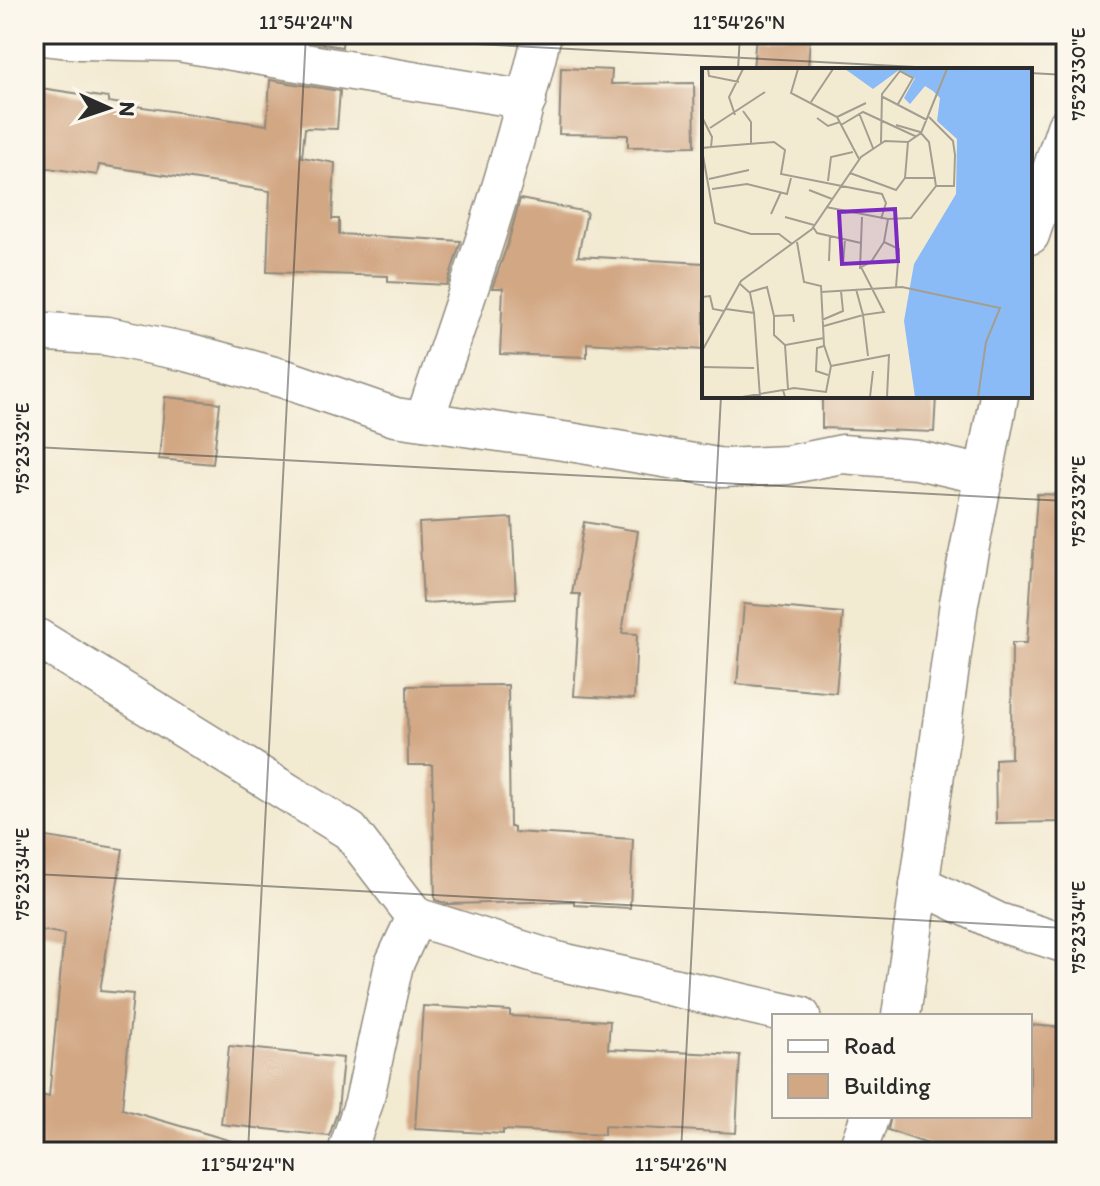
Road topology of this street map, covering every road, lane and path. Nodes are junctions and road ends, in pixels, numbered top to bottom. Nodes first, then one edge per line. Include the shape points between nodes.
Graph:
1 (542, 34) edge
2 (34, 35) edge
3 (527, 100) junction
4 (1066, 127) edge
5 (1032, 229) edge
6 (34, 331) edge
7 (999, 398) edge
8 (424, 421) junction
9 (984, 475) junction
10 (34, 636) edge
11 (919, 884) junction
12 (416, 917) junction
13 (1066, 944) edge
14 (792, 1014) edge
15 (901, 1014) edge
16 (869, 1118) edge
17 (347, 1152) edge
18 (857, 1152) edge

1 - 3 street
2 - 3 street via 178,42
3 - 8 street
4 - 5 street
6 - 8 street via 107,336 187,352 395,417
7 - 9 street
8 - 9 street via 723,468 788,465 842,454 917,460
9 - 11 street via 959,603
10 - 12 street via 350,831
11 - 13 street via 998,922
11 - 15 street
12 - 14 street via 557,961
12 - 17 street via 394,964 364,1102
16 - 18 street

